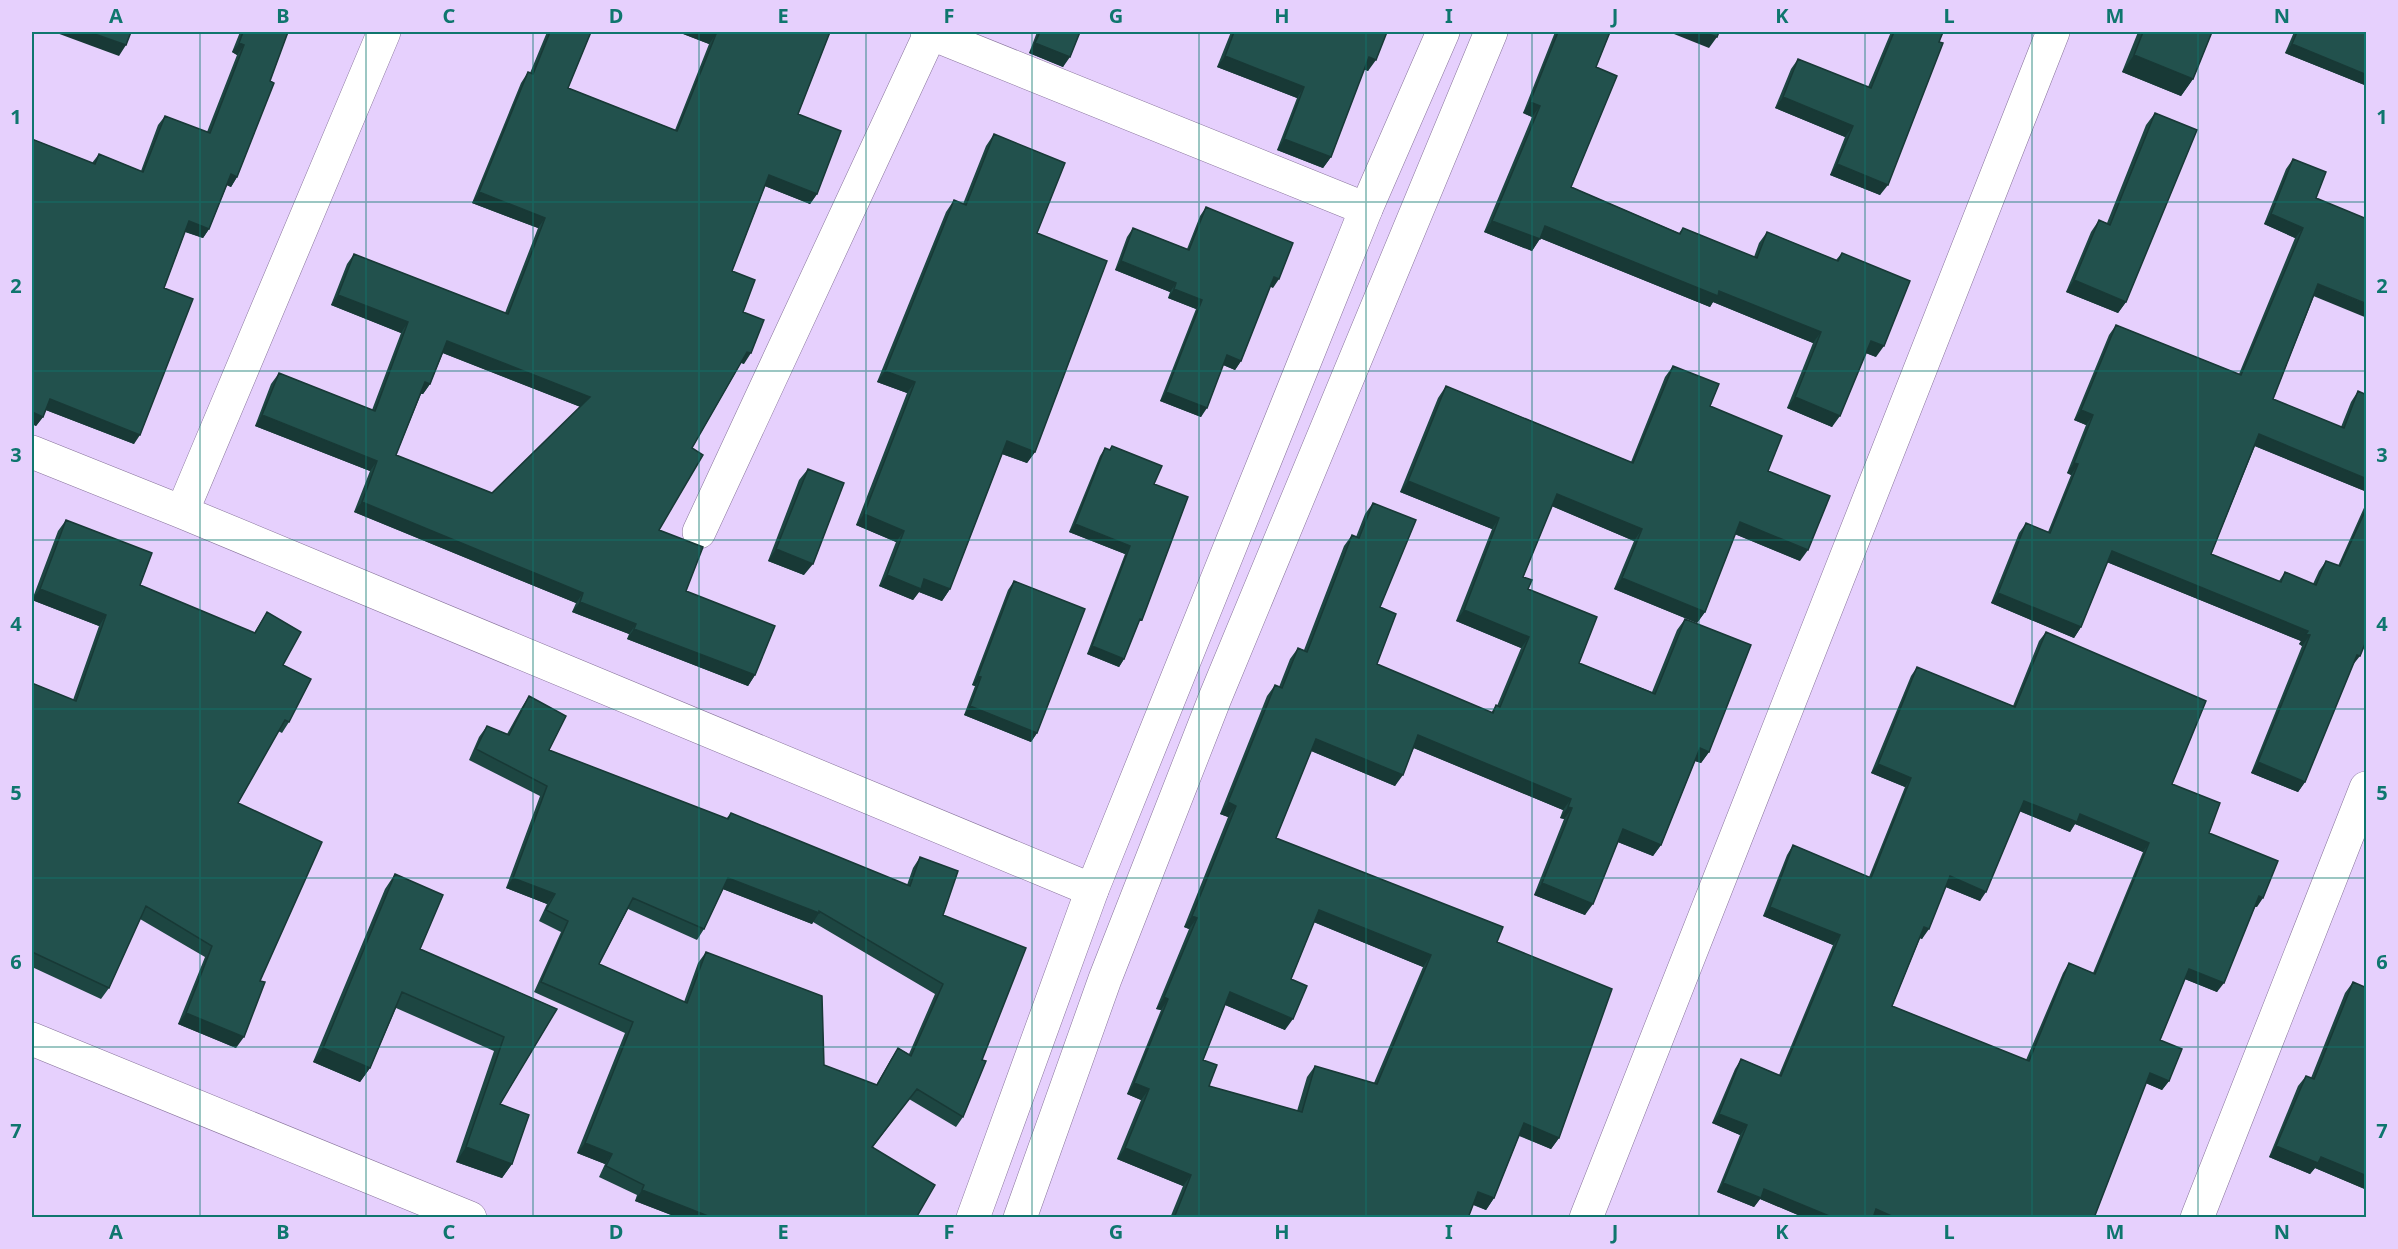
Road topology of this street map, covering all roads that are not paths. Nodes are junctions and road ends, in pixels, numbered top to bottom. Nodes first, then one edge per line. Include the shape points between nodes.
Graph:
1 (384, 32) edge
2 (930, 32) edge
3 (1443, 32) edge
4 (1491, 32) edge
5 (2053, 32) edge
6 (1366, 209) junction
7 (32, 452) edge
8 (182, 512) junction
9 (699, 532) dead end
10 (2367, 788) edge
11 (1092, 890) junction
12 (32, 1039) edge
13 (470, 1218) edge
14 (973, 1218) edge
15 (1020, 1218) edge
16 (1586, 1218) edge
17 (2197, 1218) edge

1 - 8 street
2 - 6 street
2 - 9 street
3 - 6 street
4 - 15 street via 1215,698 1105,979
5 - 16 street
6 - 11 street
7 - 8 street
8 - 11 street
10 - 17 street
11 - 14 street
12 - 13 street

